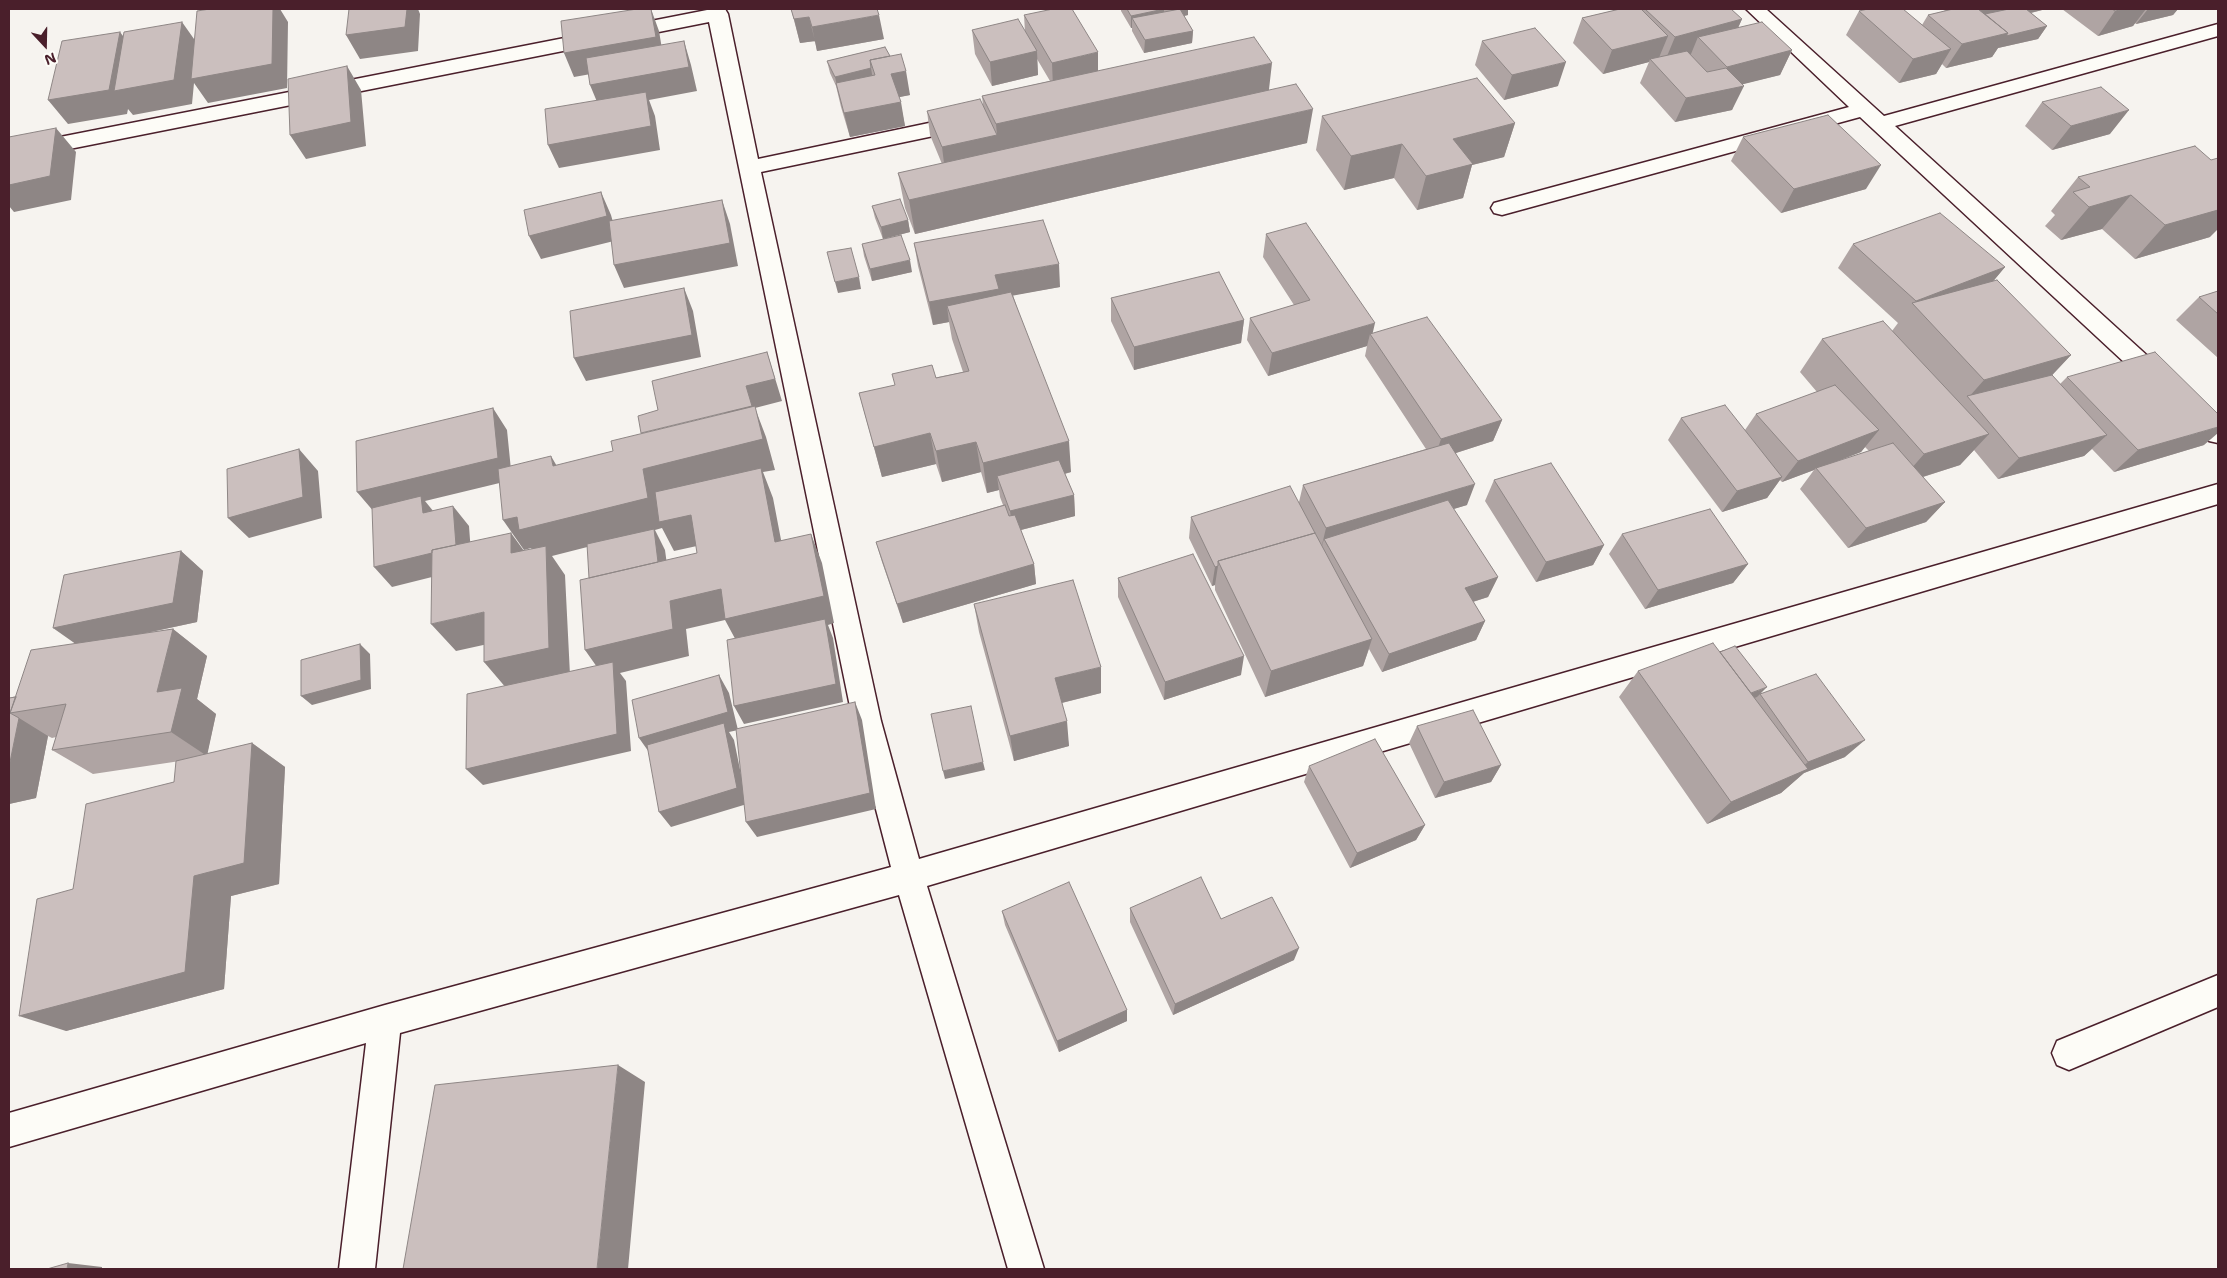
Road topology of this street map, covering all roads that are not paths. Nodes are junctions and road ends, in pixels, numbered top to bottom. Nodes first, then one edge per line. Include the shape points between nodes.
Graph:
1 (1755, 9) edge
2 (717, 12) edge
3 (2218, 30) edge
4 (1873, 116) junction
5 (989, 118) edge
6 (9, 154) edge
7 (749, 168) junction
8 (1502, 208) dead end
9 (2218, 434) edge
10 (2218, 494) edge
11 (909, 877) junction
12 (2218, 991) edge
13 (384, 1021) junction
14 (2069, 1053) dead end
15 (9, 1130) edge
16 (357, 1269) edge
17 (1026, 1269) edge

1 - 4 street
2 - 6 street
2 - 7 street
3 - 4 street
4 - 8 street
4 - 9 street
5 - 7 street
7 - 11 street via 867,721
10 - 11 street
11 - 13 street
11 - 17 street
12 - 14 street
13 - 15 street
13 - 16 street

